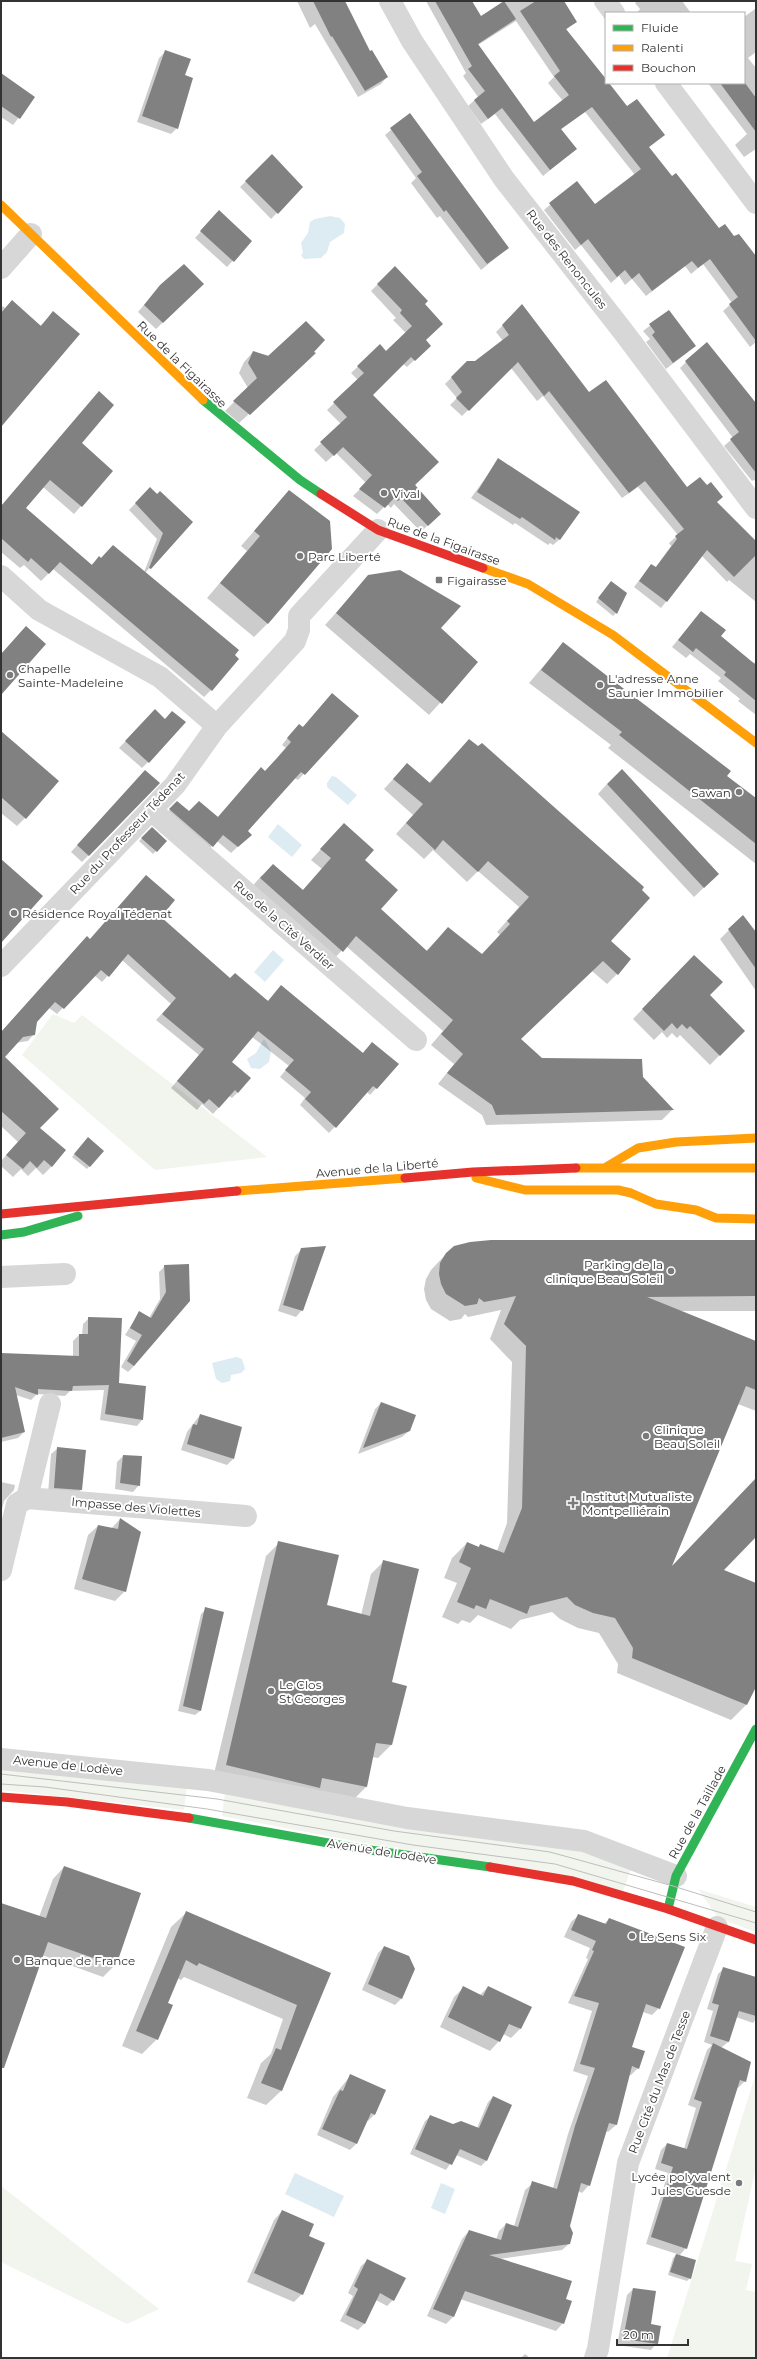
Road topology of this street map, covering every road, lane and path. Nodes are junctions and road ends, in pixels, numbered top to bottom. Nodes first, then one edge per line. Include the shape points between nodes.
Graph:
1 (390, 1) edge
2 (605, 1) edge
3 (613, 12) edge
4 (667, 84) edge
5 (756, 203) edge
6 (1, 205) edge
7 (31, 234) junction
8 (1, 268) edge
9 (756, 508) edge
10 (378, 530) junction
11 (1, 576) edge
12 (217, 726) junction
13 (756, 743) edge
14 (151, 810) junction
15 (1, 966) edge
16 (416, 1040) dead end
17 (756, 1138) edge
18 (606, 1166) junction
19 (756, 1168) edge
20 (460, 1173) junction
21 (129, 1200) junction
22 (1, 1214) edge
23 (756, 1219) edge
24 (1, 1235) edge
25 (64, 1274) dead end
26 (1, 1277) edge
27 (50, 1404) dead end
28 (26, 1498) junction
29 (246, 1516) dead end
30 (1, 1570) edge
31 (756, 1729) edge
32 (1, 1759) edge
33 (1, 1797) edge
34 (676, 1876) junction
35 (668, 1909) junction
36 (717, 1927) junction
37 (756, 1940) edge
38 (595, 2358) edge

1 - 9 street, Rue des Renoncules via 412,41 504,179
2 - 3 street
4 - 5 street
6 - 7 street, Rue de la Figairasse
7 - 8 street
7 - 10 street, Rue de la Figairasse via 217,414 300,480
10 - 12 street, Rue du Professeur Tédenat via 300,616 295,641
10 - 13 street, Rue de la Figairasse via 528,584 613,634
11 - 12 street via 39,610 160,677
12 - 14 street, Rue du Professeur Tédenat via 175,785
14 - 15 street, Rue du Professeur Tédenat
14 - 16 street, Rue de la Cité Verdier
17 - 18 street via 676,1142 638,1148
18 - 19 street, Avenue de la Liberté
18 - 20 street, Avenue de la Liberté
20 - 21 street, Avenue de la Liberté
20 - 23 street via 525,1190 618,1190 656,1204 696,1210 716,1218
21 - 22 street, Avenue de la Liberté
21 - 24 street via 24,1232
25 - 26 street
27 - 28 street
28 - 29 street, Impasse des Violettes
28 - 30 street via 17,1504
31 - 34 street, Rue de la Taillade
32 - 34 street, Avenue de Lodève via 208,1780 407,1818 584,1841
33 - 35 street, Avenue de Lodève via 180,1816 356,1848 536,1874 573,1881
34 - 35 street, Rue de la Taillade
35 - 36 street, Avenue de Lodève
36 - 37 street, Avenue de Lodève
36 - 38 street, Rue Cité du Mas de Tesse via 628,2163

